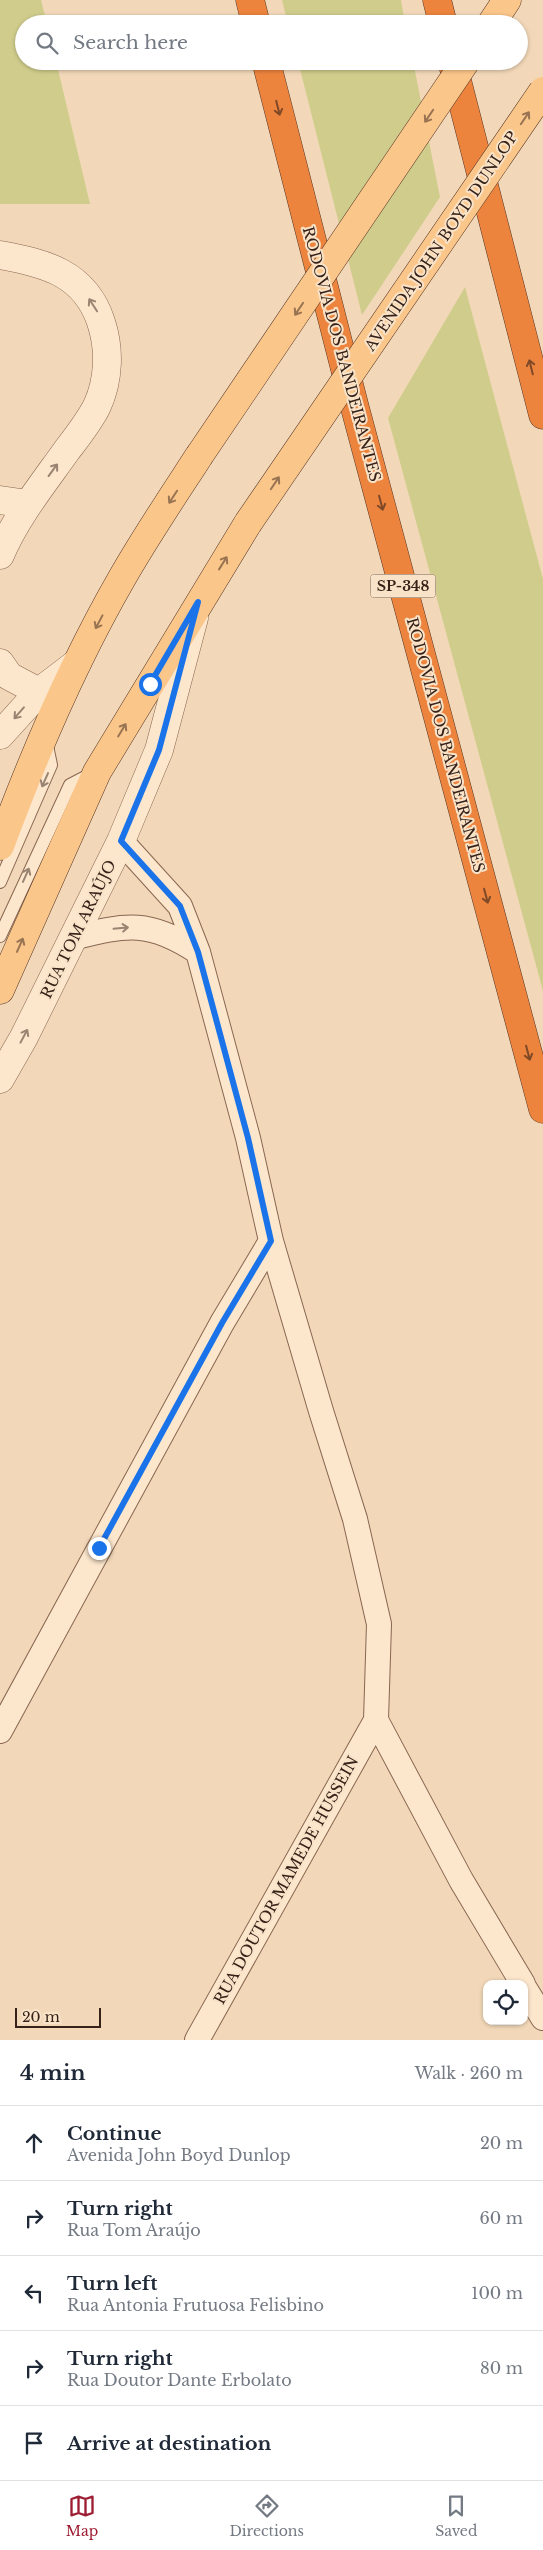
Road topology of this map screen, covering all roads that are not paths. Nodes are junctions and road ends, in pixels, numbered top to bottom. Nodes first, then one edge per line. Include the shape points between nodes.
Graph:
1 (250, 0) edge
2 (437, 0) edge
3 (507, 0) edge
4 (254, 15) edge
5 (441, 15) edge
6 (497, 15) edge
7 (268, 70) edge
8 (454, 70) edge
9 (460, 70) edge
10 (543, 91) edge
11 (0, 256) edge
12 (543, 414) edge
13 (0, 500) edge
14 (28, 504) junction
15 (0, 555) edge
16 (198, 602) junction
17 (0, 662) edge
18 (77, 663) junction
19 (39, 692) junction
20 (45, 734) junction
21 (0, 735) edge
22 (97, 772) junction
23 (121, 841) junction
24 (0, 846) edge
25 (0, 882) edge
26 (0, 936) edge
27 (73, 938) junction
28 (198, 952) junction
29 (0, 990) edge
30 (0, 1079) edge
31 (543, 1110) edge
32 (271, 1241) junction
33 (376, 1720) junction
34 (0, 1731) edge
35 (520, 1980) edge
36 (528, 1993) edge
37 (543, 2018) edge
38 (196, 2040) edge

1 - 4 highway
2 - 5 highway
3 - 6 main road
7 -> 31 highway, RODOVIA DOS BANDEIRANTES / SP-348
12 -> 8 highway
9 -> 18 main road, bridge via 139,549
16 -> 10 main road, AVENIDA JOHN BOYD DUNLOP, bridge via 248,523
14 -> 11 street via 97,406 105,380 108,351 97,311 82,288 58,270 32,261
13 - 14 street
14 - 15 street
22 -> 16 main road, AVENIDA JOHN BOYD DUNLOP
16 - 23 street, RUA TOM ARAÚJO via 159,750
17 - 19 street via 9,676
18 - 19 street
18 - 20 main road
19 -> 21 street
20 - 24 main road
20 -> 25 lane via 51,765
26 -> 22 lane via 70,786
29 -> 22 main road, AVENIDA JOHN BOYD DUNLOP
23 - 27 street, RUA TOM ARAÚJO
23 - 28 street via 180,906
27 -> 28 street via 108,929 153,928
30 -> 27 street, RUA TOM ARAÚJO
28 - 32 street
32 - 33 street via 320,1410 356,1519 379,1624
32 - 34 street via 222,1323
33 - 35 street via 461,1880
33 - 38 street, RUA DOUTOR MAMEDE HUSSEIN
36 - 37 street

